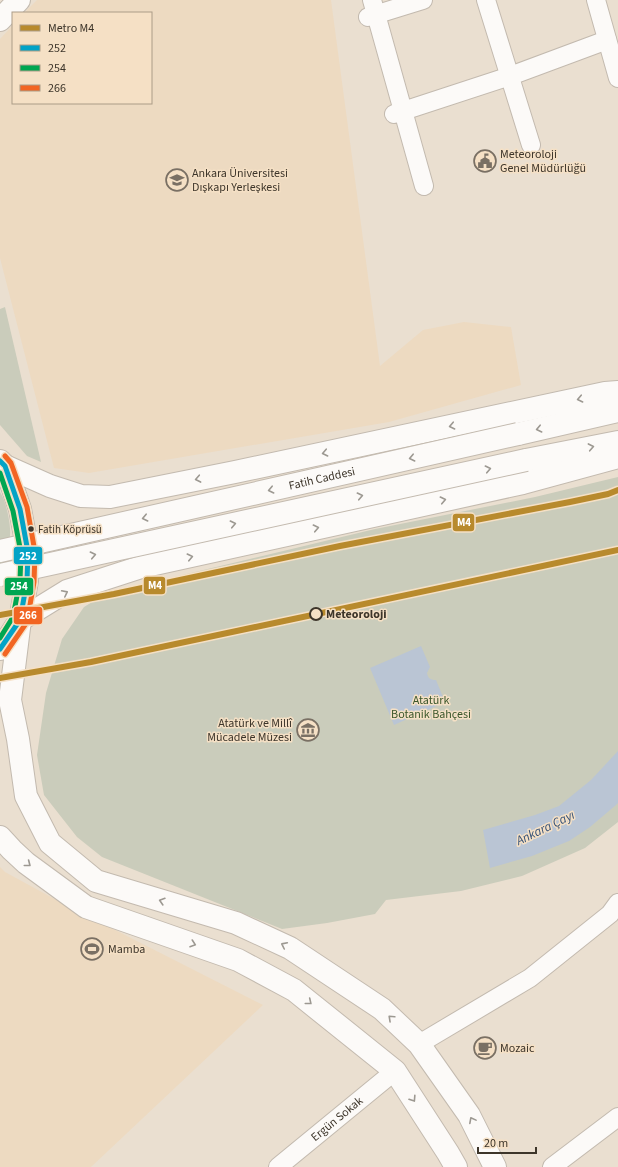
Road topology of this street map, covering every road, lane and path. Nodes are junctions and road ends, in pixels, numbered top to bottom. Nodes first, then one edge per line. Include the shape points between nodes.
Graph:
1 (19, 0) edge
2 (423, 0) edge
3 (486, 0) edge
4 (596, 0) edge
5 (372, 10) edge
6 (0, 20) edge
7 (607, 40) junction
8 (510, 76) junction
9 (618, 78) edge
10 (399, 113) junction
11 (531, 145) dead end
12 (424, 186) dead end
13 (618, 392) edge
14 (618, 411) edge
15 (618, 442) edge
16 (618, 457) edge
17 (2, 464) edge
18 (0, 551) edge
19 (0, 575) edge
20 (20, 620) junction
21 (0, 649) edge
22 (4, 848) edge
23 (618, 903) edge
24 (419, 1044) junction
25 (395, 1070) junction
26 (618, 1117) edge
27 (278, 1167) edge
28 (456, 1167) edge
29 (495, 1167) edge
30 (552, 1167) edge

1 - 6 main road
2 - 5 street
3 - 8 street
4 - 7 street
5 - 10 street
7 - 8 street
7 - 9 street
8 - 10 street
8 - 11 street
10 - 12 street
13 -> 17 main road via 110,496 81,496 50,486
14 -> 18 main road, Fatih Caddesi, bridge
19 -> 15 main road, bridge
20 -> 16 main road via 67,591 141,567 524,484
17 - 20 main road via 20,509 28,552 27,582
20 - 21 main road
24 -> 20 main road via 382,1009 290,948 236,923 96,881 50,843 26,796 10,700
22 -> 25 main road via 86,907 238,960 294,990
23 - 24 street via 610,914 530,978
29 -> 24 main road via 469,1115
25 - 27 street, Ergün Sokak
25 -> 28 main road
26 - 30 street

